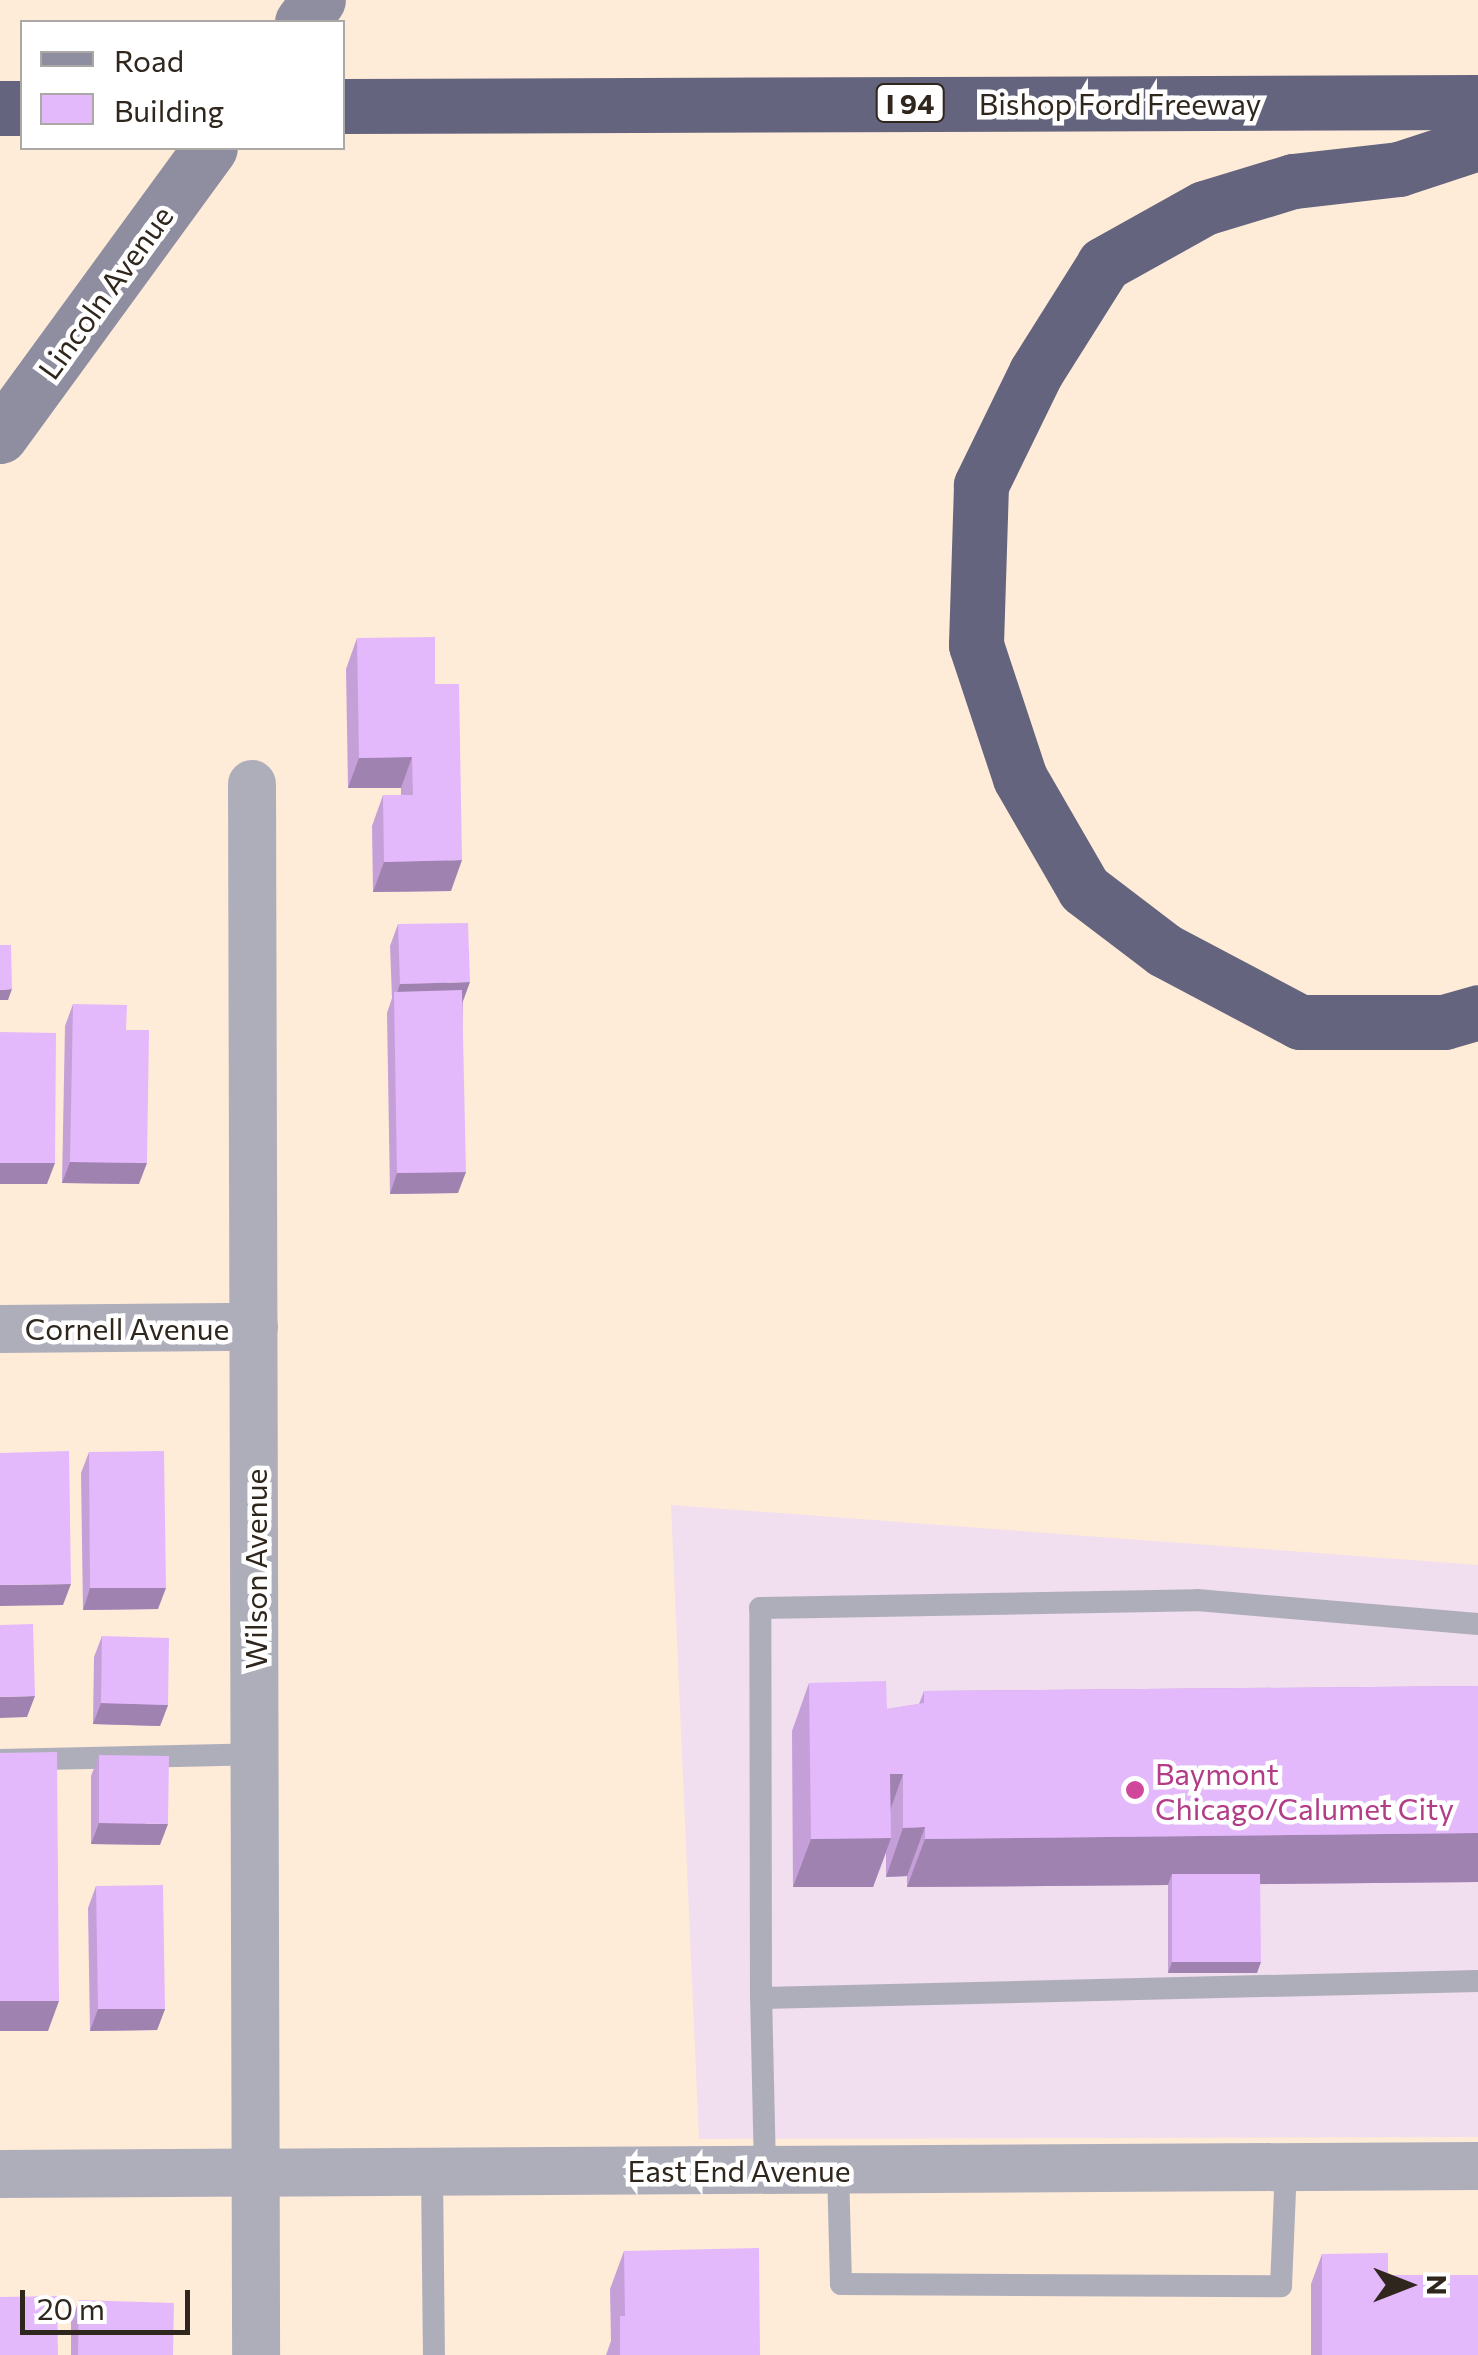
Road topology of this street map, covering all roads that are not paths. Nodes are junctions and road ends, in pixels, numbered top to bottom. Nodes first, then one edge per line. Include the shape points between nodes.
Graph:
1 (1478, 102) edge
2 (345, 106) edge
3 (1478, 143) edge
4 (209, 150) edge
5 (0, 436) edge
6 (252, 784) dead end
7 (1478, 1012) edge
8 (254, 1327) junction
9 (0, 1328) edge
10 (1478, 1624) edge
11 (255, 1754) junction
12 (0, 1760) edge
13 (1478, 1981) edge
14 (762, 1998) junction
15 (1478, 2166) edge
16 (1286, 2167) junction
17 (838, 2169) junction
18 (765, 2170) junction
19 (432, 2171) junction
20 (257, 2173) junction
21 (0, 2174) edge
22 (256, 2355) edge
23 (434, 2355) edge

1 - 2 highway, Bishop Ford Freeway / I 94
3 - 7 highway via 1399,170 1293,182 1204,208 1104,264 1036,372 981,484 976,645 1020,778 1084,889 1164,950 1300,1022 1444,1022
4 - 5 street, Lincoln Avenue
6 - 8 street, Wilson Avenue
8 - 9 street, Cornell Avenue
8 - 11 street, Wilson Avenue
10 - 14 lane via 1197,1600 760,1608
11 - 12 lane
11 - 20 street, Wilson Avenue
13 - 14 lane
14 - 18 lane
15 - 16 street, East End Avenue
16 - 17 street, East End Avenue
16 - 17 lane via 1281,2286 842,2284
17 - 18 street, East End Avenue
18 - 19 street, East End Avenue
19 - 20 street, East End Avenue
19 - 23 lane
20 - 21 street, East End Avenue
20 - 22 street, Wilson Avenue

